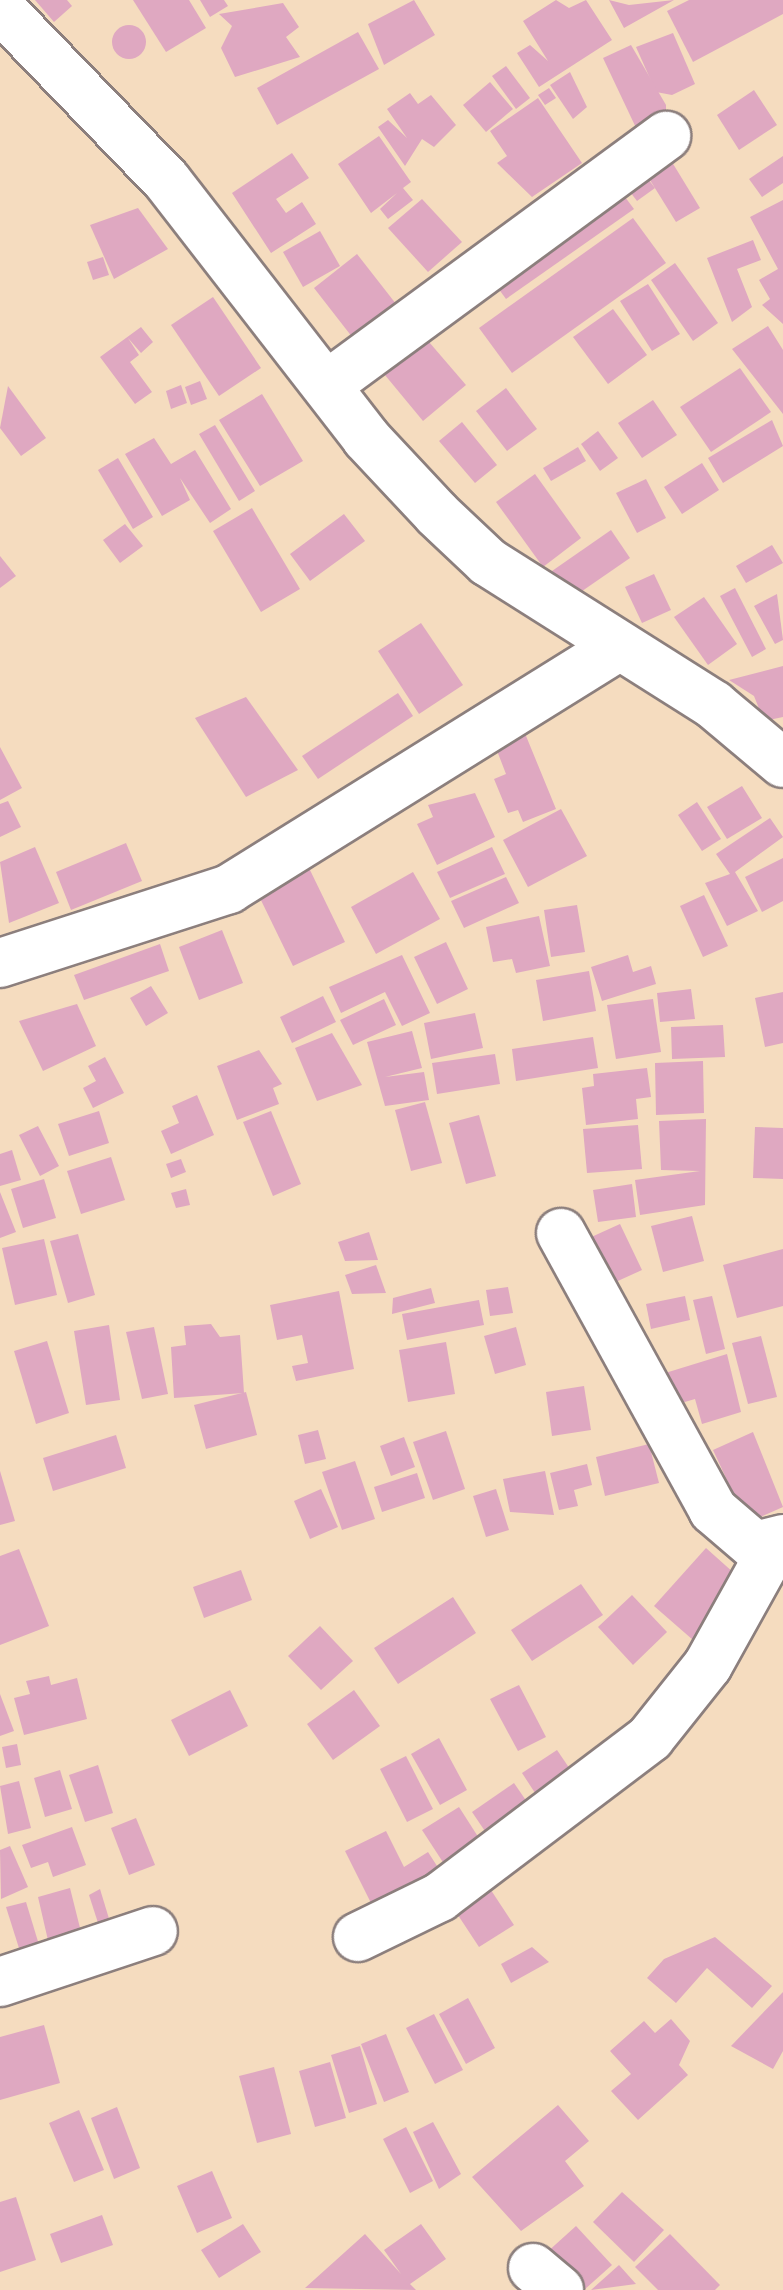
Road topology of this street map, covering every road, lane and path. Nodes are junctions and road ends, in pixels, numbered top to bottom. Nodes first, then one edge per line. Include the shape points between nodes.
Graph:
1 (0, 8) edge
2 (666, 136) dead end
3 (327, 385) junction
4 (616, 648) junction
5 (783, 762) edge
6 (0, 963) edge
7 (561, 1233) dead end
8 (780, 1541) edge
9 (153, 1931) dead end
10 (358, 1937) dead end
11 (0, 1982) edge

1 - 3 street via 167,181
2 - 3 street
3 - 4 street via 488,562
4 - 5 street via 714,705
4 - 6 street via 229,888
7 - 8 street via 714,1510 755,1546
8 - 10 street via 708,1664 650,1738 440,1897
9 - 11 street

